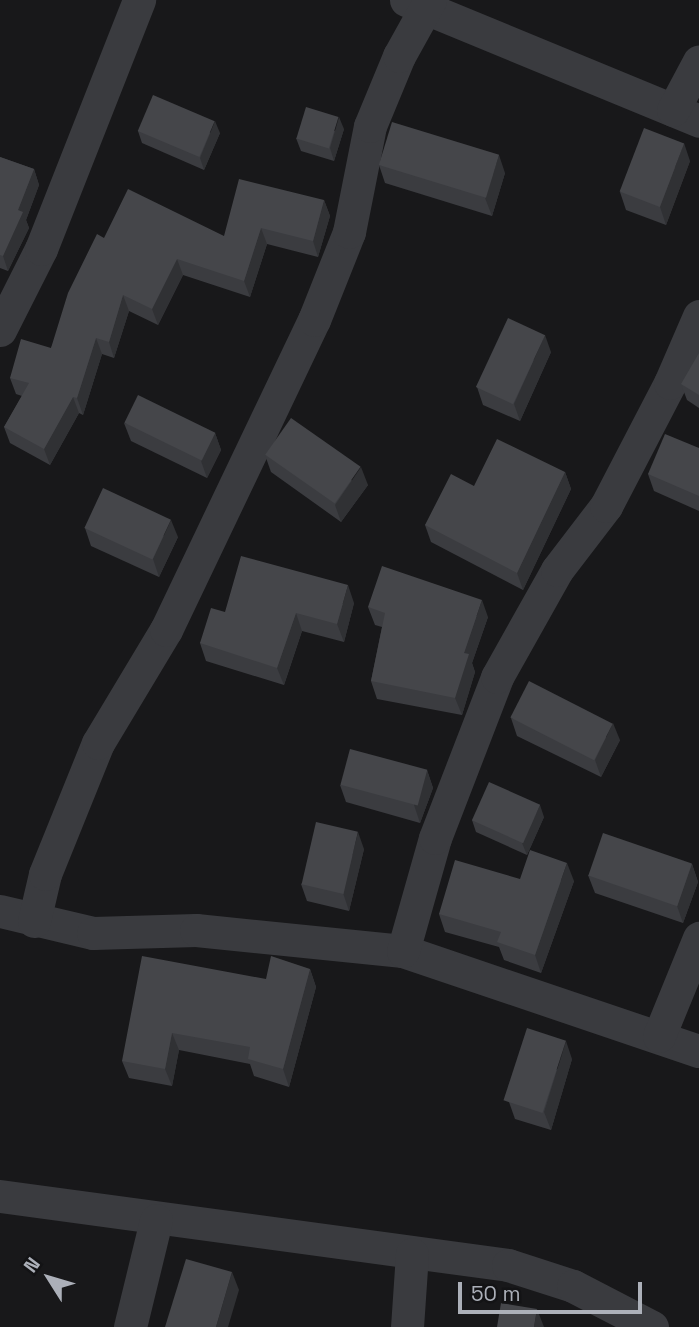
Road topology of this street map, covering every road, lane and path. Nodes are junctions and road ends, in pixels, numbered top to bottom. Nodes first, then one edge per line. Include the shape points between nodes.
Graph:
1 (139, 0) edge
2 (420, 3) edge
3 (699, 61) edge
4 (686, 115) edge
5 (699, 316) edge
6 (0, 330) edge
7 (0, 911) edge
8 (34, 921) junction
9 (699, 938) edge
10 (403, 951) junction
11 (659, 1036) junction
12 (699, 1051) edge
13 (0, 1196) edge
14 (156, 1220) junction
15 (412, 1254) junction
16 (130, 1327) edge
17 (407, 1327) edge
18 (652, 1327) edge

1 - 6 street via 41,249
2 - 4 street
2 - 8 street via 370,126 349,232 314,320 166,630 98,743 45,874
3 - 4 street
5 - 10 street via 606,506 557,570 497,677 435,838
7 - 8 street
8 - 10 street via 93,933 195,930
9 - 11 street
10 - 11 street
11 - 12 street
13 - 14 street
14 - 15 street
14 - 16 street
15 - 17 street
15 - 18 street via 508,1265 573,1286

